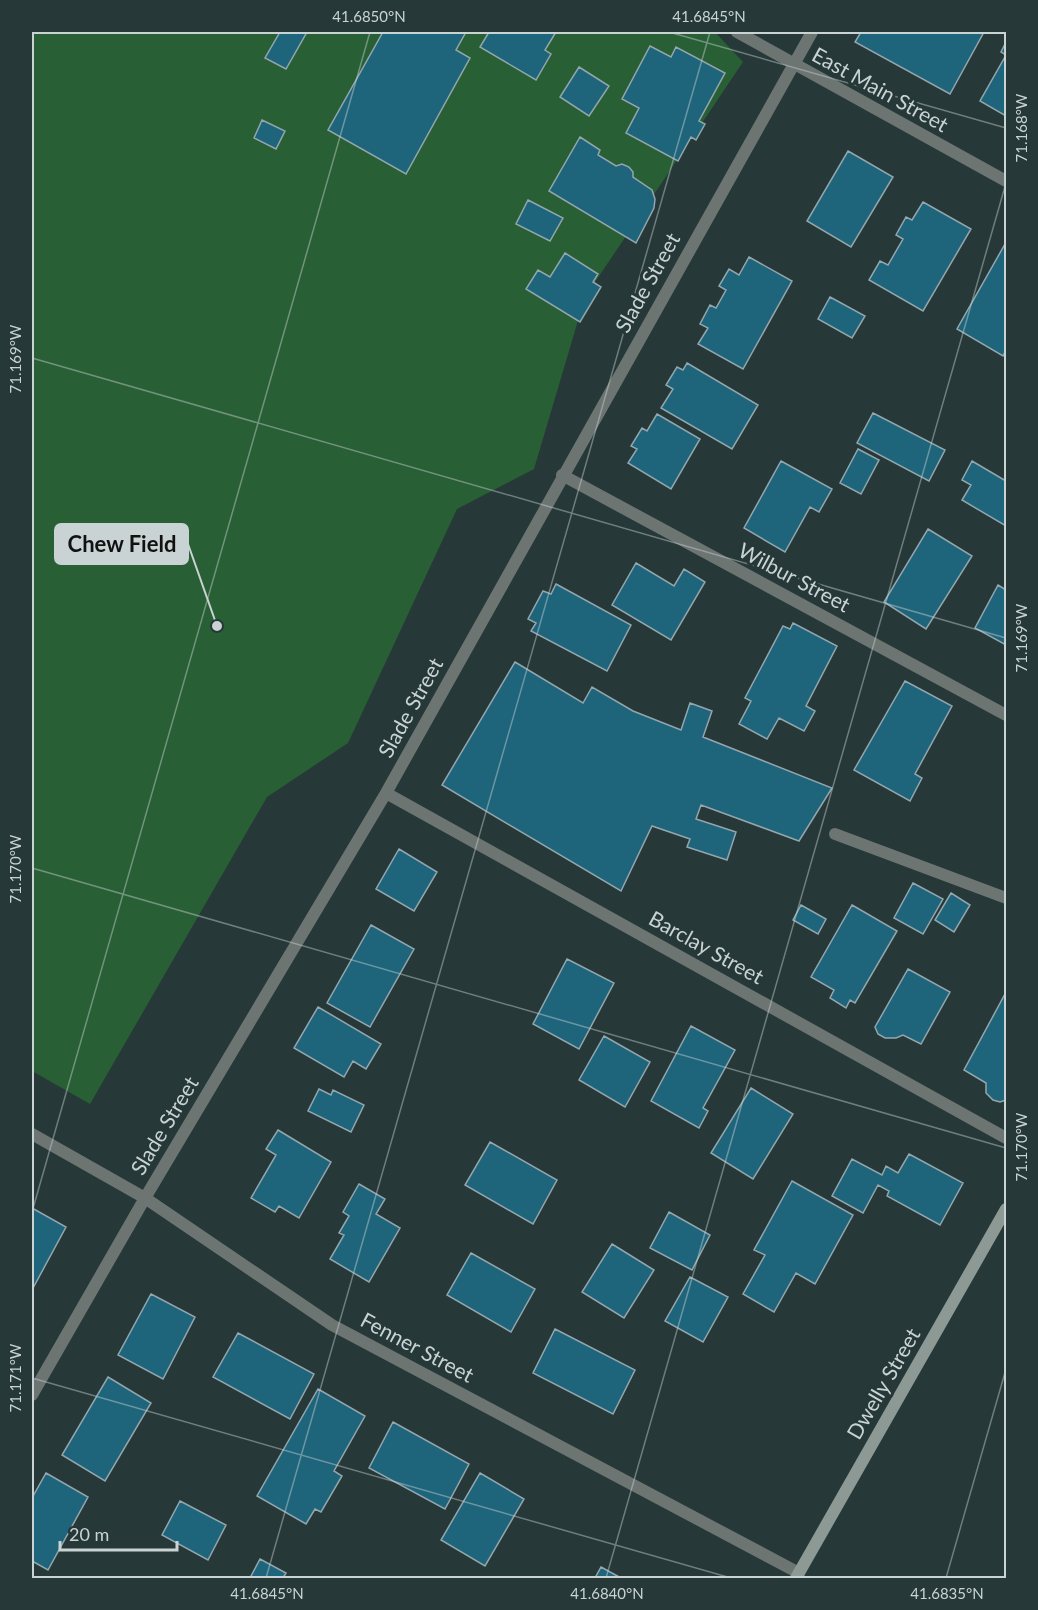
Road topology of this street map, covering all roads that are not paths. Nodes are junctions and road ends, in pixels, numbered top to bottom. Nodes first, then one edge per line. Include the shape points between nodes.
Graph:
1 (736, 32) edge
2 (812, 32) edge
3 (793, 64) junction
4 (1006, 181) edge
5 (562, 475) junction
6 (1006, 715) edge
7 (386, 794) junction
8 (835, 834) dead end
9 (1006, 898) edge
10 (32, 1134) edge
11 (1006, 1138) edge
12 (145, 1198) junction
13 (1006, 1209) edge
14 (32, 1395) edge
15 (797, 1576) edge

1 - 3 street, East Main Street
2 - 3 street, Slade Street
3 - 4 street, East Main Street
3 - 5 street, Slade Street
5 - 6 street, Wilbur Street
5 - 7 street, Slade Street
7 - 11 street, Barclay Street
7 - 12 street, Slade Street
8 - 9 street
10 - 12 street, Fenner Street
12 - 14 street, Slade Street
12 - 15 street, Fenner Street via 332,1325
13 - 15 main road, Dwelly Street

